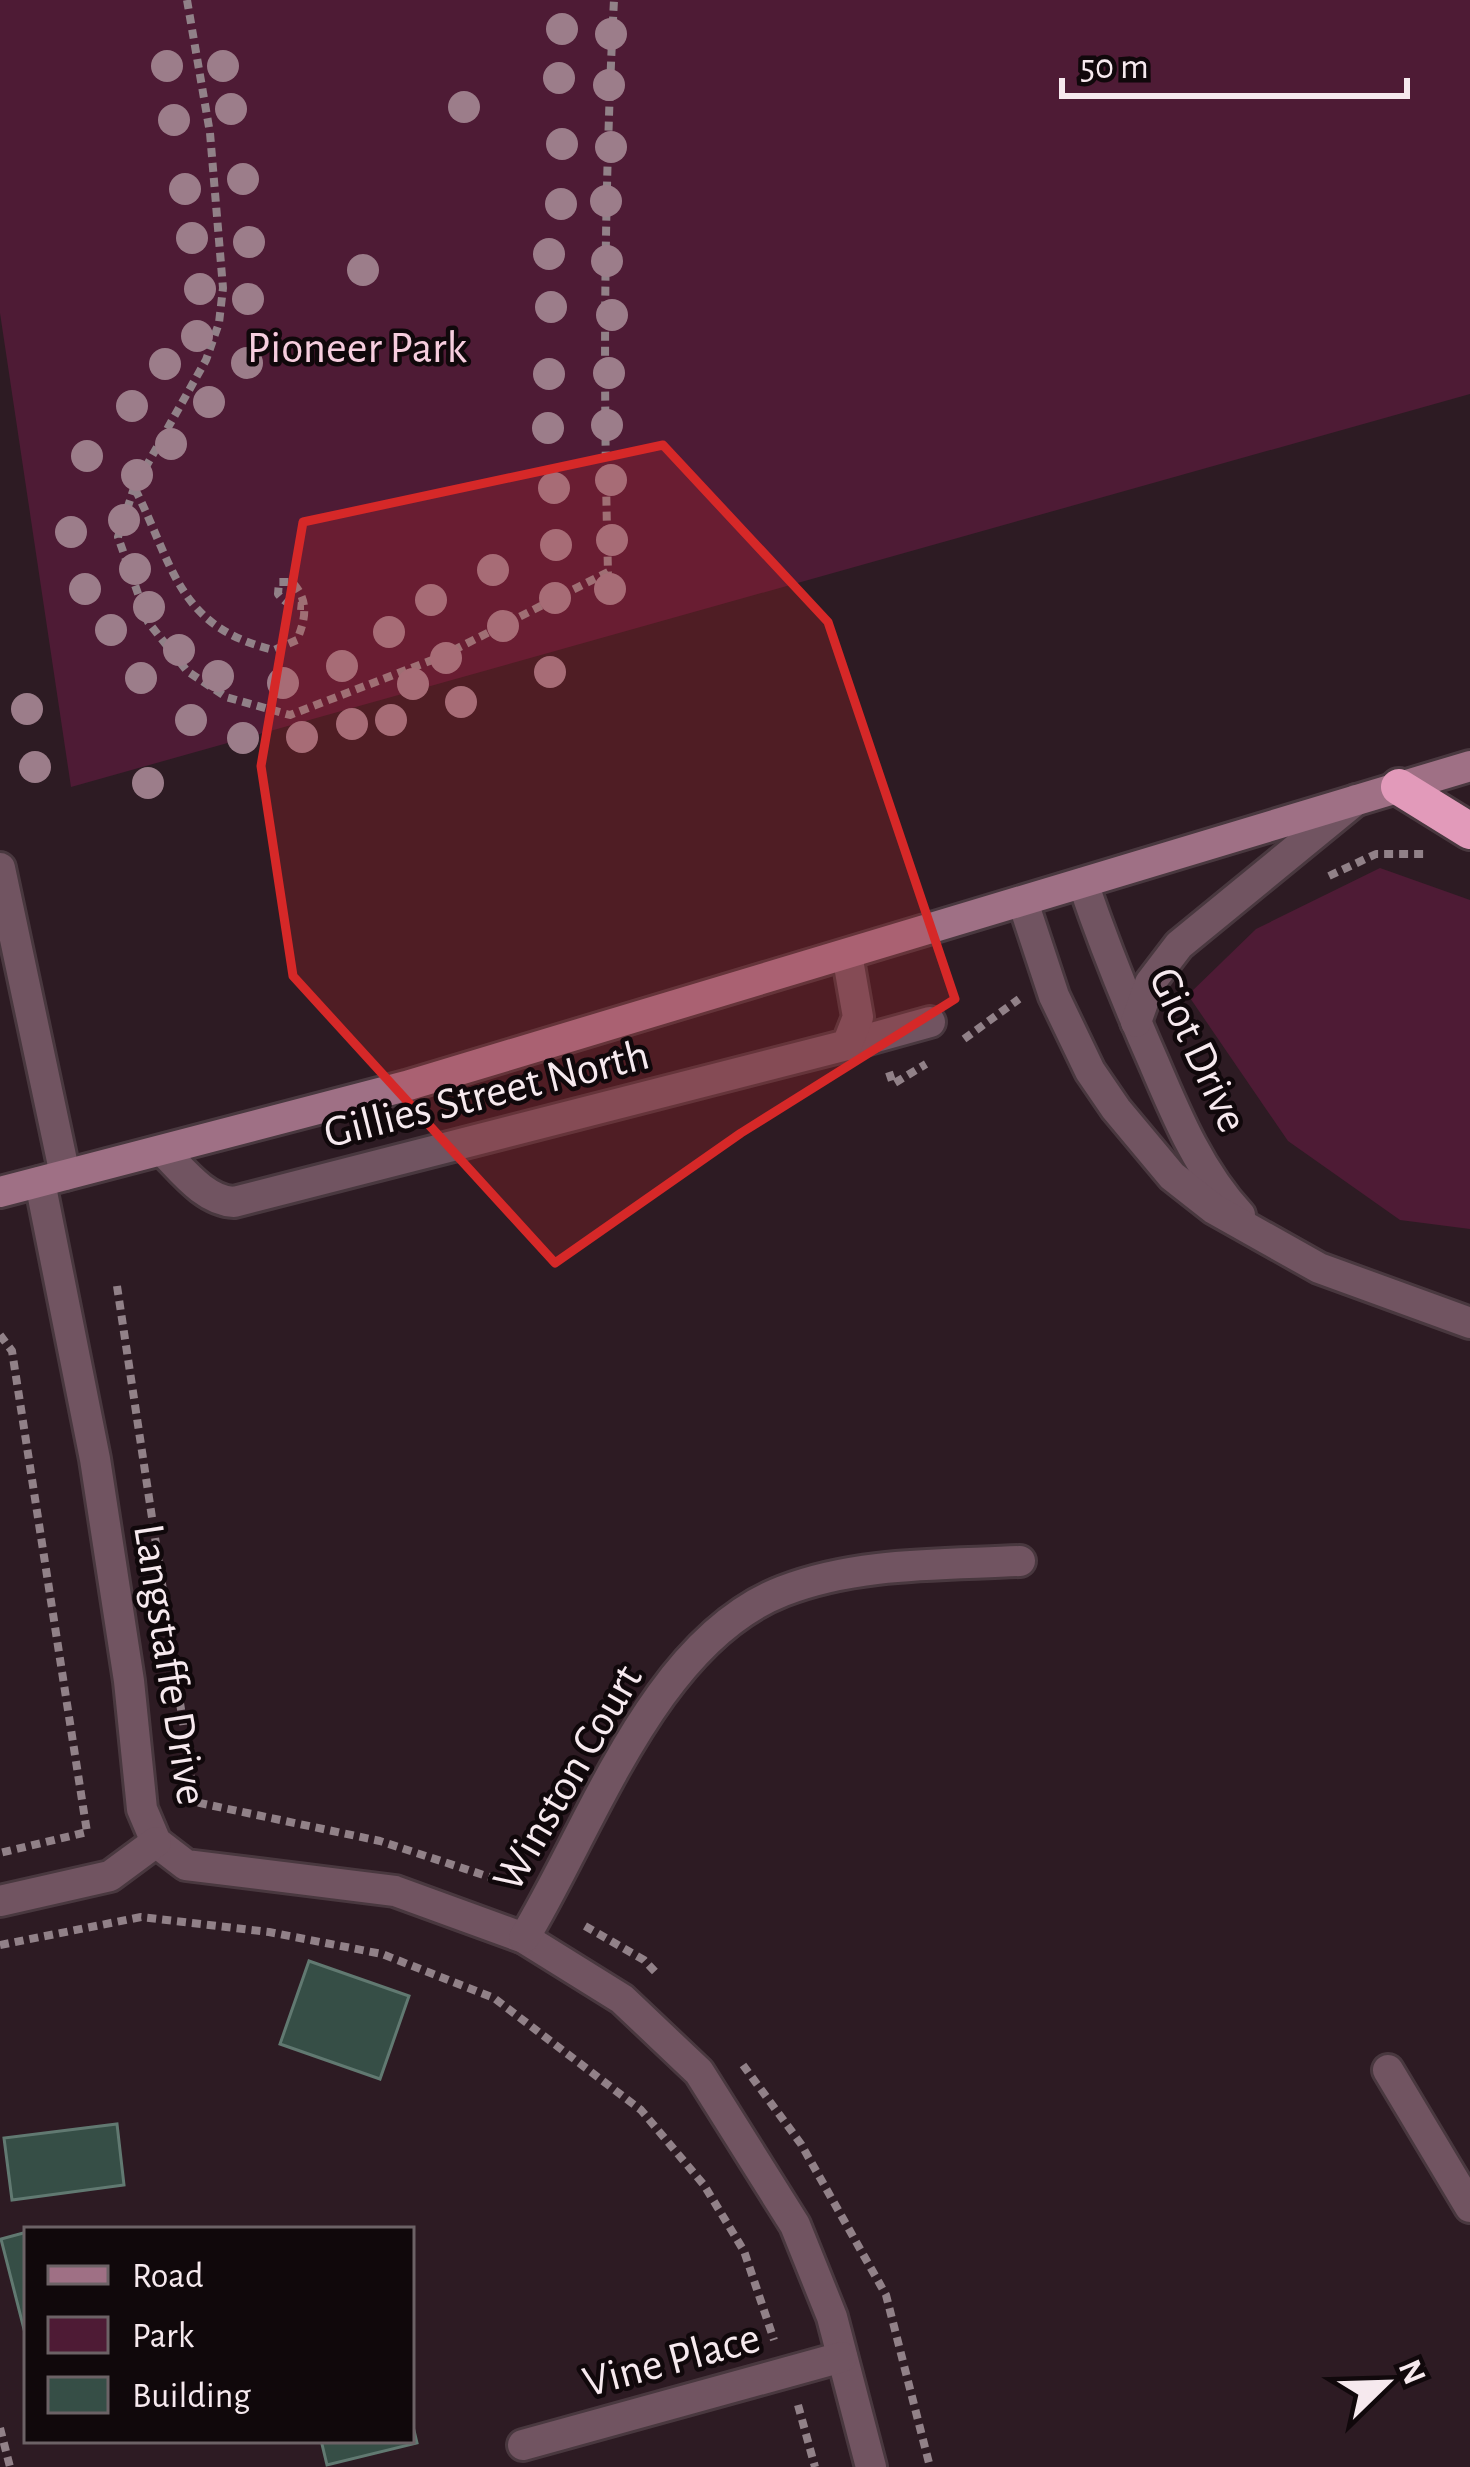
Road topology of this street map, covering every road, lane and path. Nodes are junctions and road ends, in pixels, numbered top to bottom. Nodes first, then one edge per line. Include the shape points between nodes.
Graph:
1 (187, 0) edge
2 (614, 0) edge
3 (134, 488) junction
4 (304, 606) dead end
5 (1470, 766) edge
6 (1399, 787) junction
7 (1355, 800) junction
8 (1470, 831) edge
9 (0, 868) edge
10 (1083, 883) junction
11 (1023, 902) junction
12 (847, 954) junction
13 (930, 1022) dead end
14 (1136, 1022) junction
15 (847, 1045) junction
16 (163, 1151) junction
17 (52, 1179) junction
18 (0, 1192) edge
19 (1263, 1235) junction
20 (117, 1286) dead end
21 (1470, 1323) edge
22 (0, 1335) edge
23 (1020, 1561) dead end
24 (155, 1842) junction
25 (0, 1852) edge
26 (508, 1883) dead end
27 (0, 1900) edge
28 (524, 1938) junction
29 (0, 1945) edge
30 (1388, 2070) dead end
31 (1470, 2207) edge
32 (886, 2295) dead end
33 (842, 2357) junction
34 (786, 2373) junction
35 (0, 2428) edge
36 (523, 2445) dead end
37 (10, 2467) edge
38 (815, 2467) edge
39 (871, 2467) edge
40 (930, 2467) edge

1 - 3 path via 223,265 219,323
2 - 3 path via 608,572 440,657 290,715 226,697 187,670 148,622 118,537
3 - 4 path via 165,565 218,630 274,650 296,640 305,620 304,594 292,581 279,582 284,602
5 - 6 main road, Gillies Street North
6 - 7 main road, Gillies Street North
6 - 8 highway
7 - 10 main road, Gillies Street North
7 - 14 street via 1179,945 1150,983
9 - 17 street, Langstaffe Drive
10 - 11 main road, Gillies Street North
10 - 14 street, Giot Drive
11 - 12 main road, Gillies Street North
11 - 19 street, Giot Drive via 1073,1038 1116,1109 1193,1195
12 - 15 street via 858,1017
12 - 16 main road, Gillies Street North
13 - 15 street, Gillies Street North
14 - 19 street, Giot Drive via 1211,1179
15 - 16 street, Gillies Street North via 234,1202 202,1188
16 - 17 main road, Gillies Street North
17 - 18 main road, Gillies Street North
17 - 24 street, Langstaffe Drive via 142,1809
19 - 21 street, Giot Drive via 1319,1268
20 - 26 path via 195,1802 380,1841
22 - 25 path via 12,1351 87,1832
23 - 28 street, Winston Court via 868,1570 782,1592 719,1628 669,1681
24 - 27 street via 110,1876
24 - 28 street, Langstaffe Drive via 186,1864 395,1891
28 - 33 street, Langstaffe Drive via 622,1999 699,2072 795,2225
29 - 34 path via 141,1917 382,1954 494,1998 641,2110 704,2185 744,2251
30 - 31 street
32 - 40 path
33 - 34 street, Vine Place
33 - 39 street, Langstaffe Drive
34 - 36 street, Vine Place
34 - 38 path
35 - 37 path

